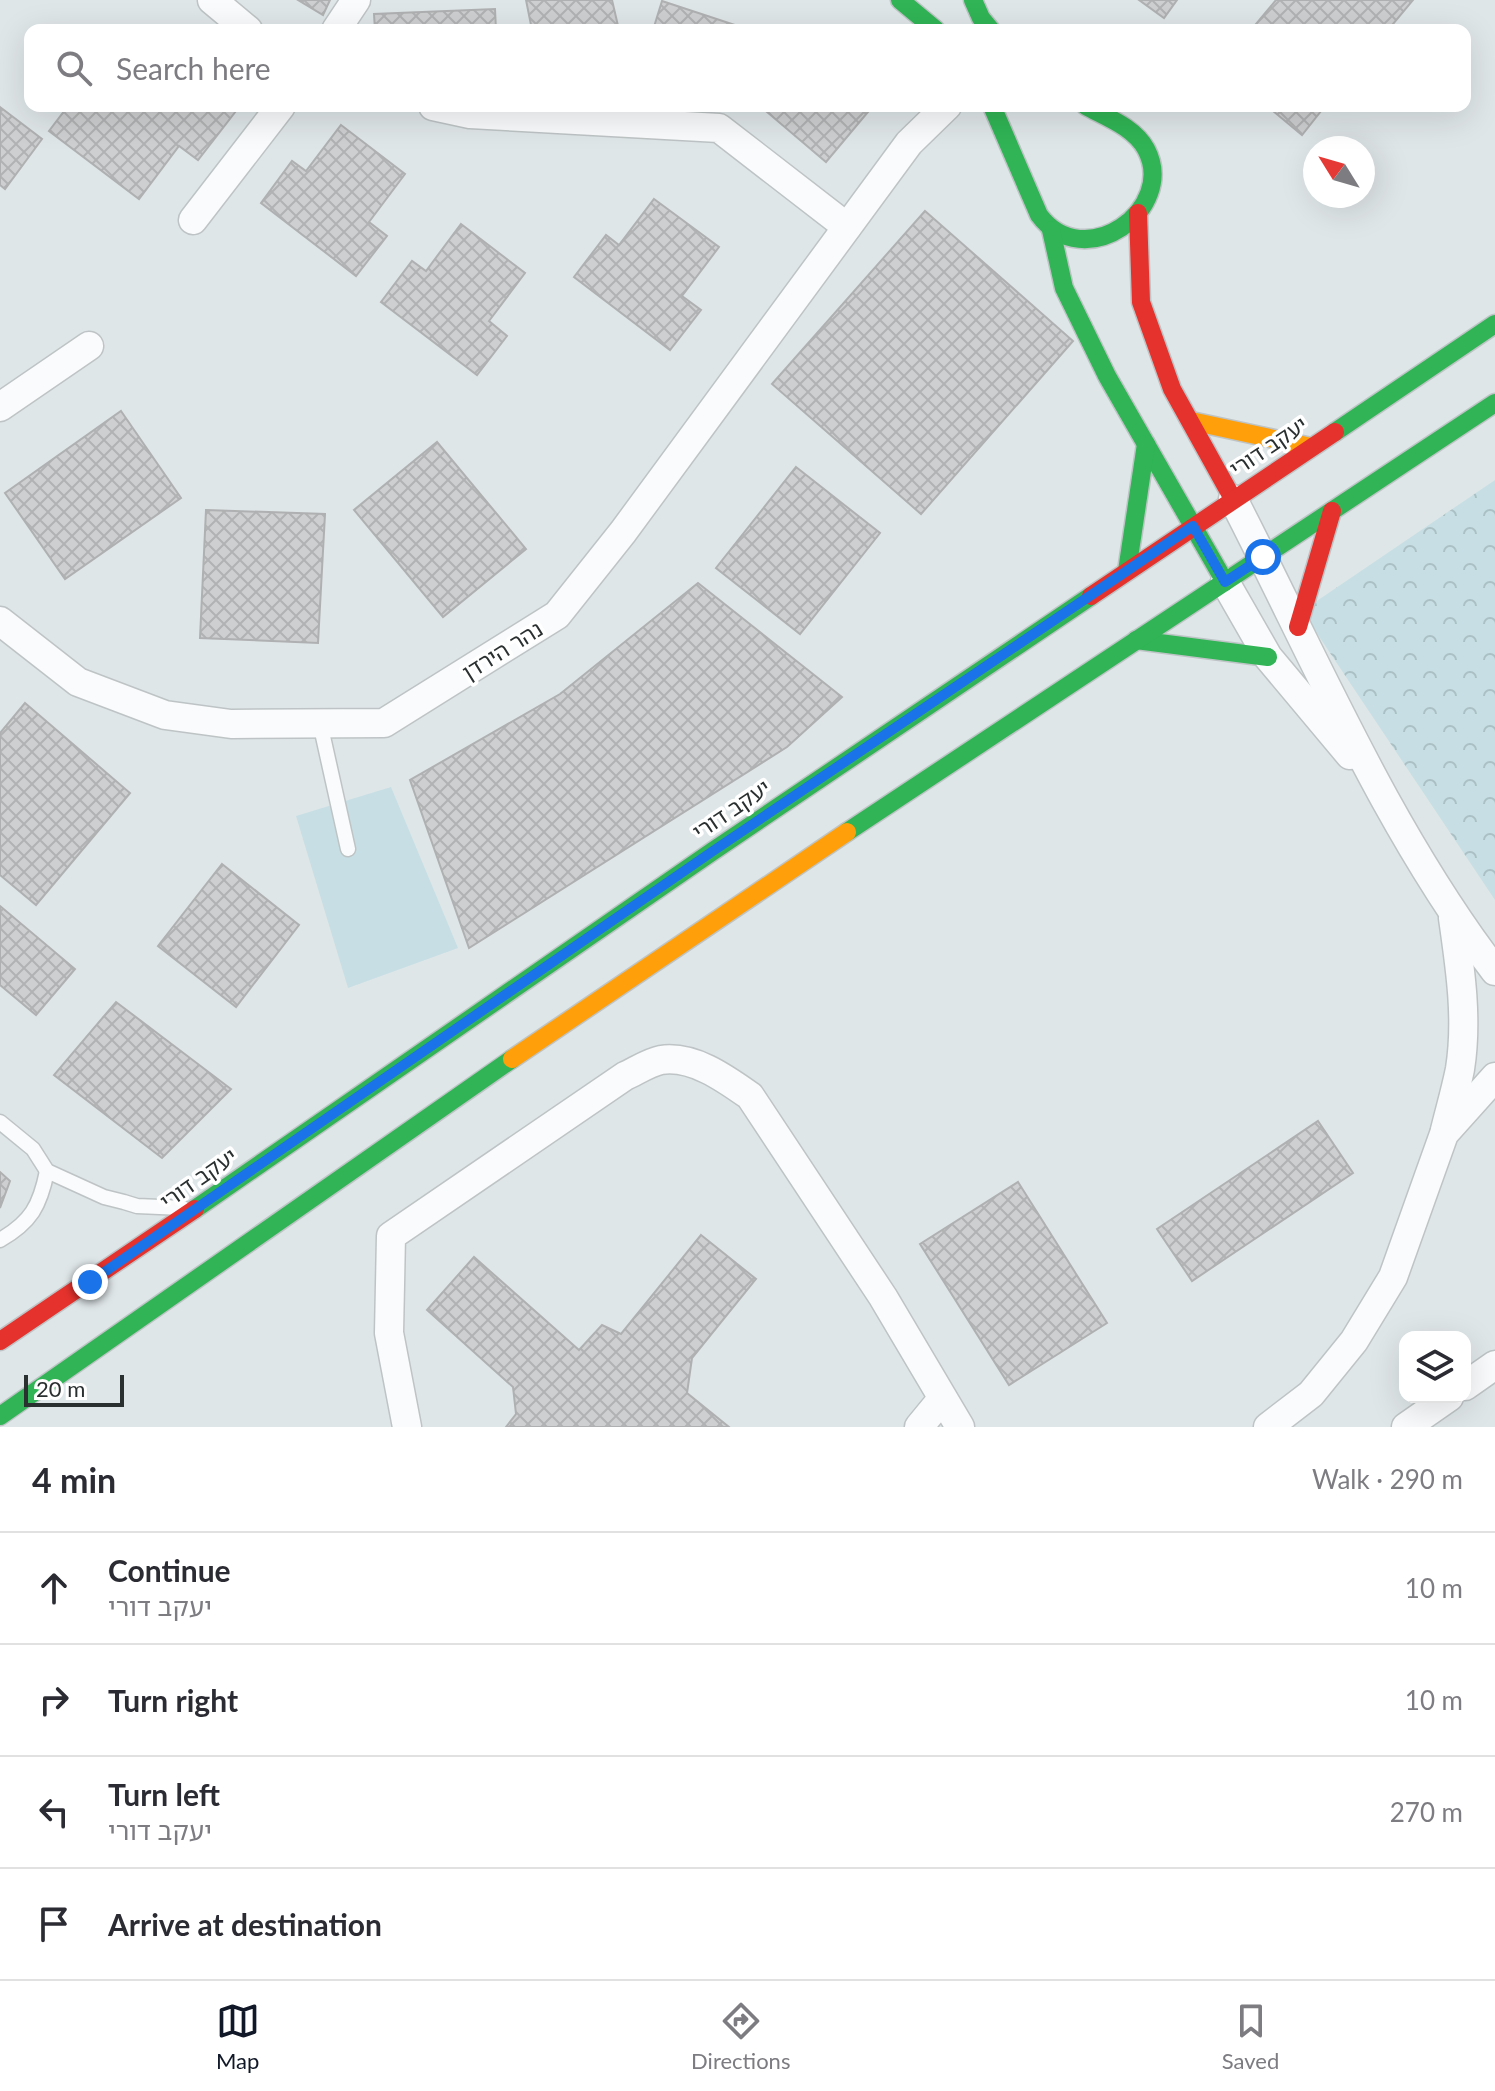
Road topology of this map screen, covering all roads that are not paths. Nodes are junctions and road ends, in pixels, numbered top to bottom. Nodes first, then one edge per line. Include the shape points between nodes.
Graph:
1 (212, 0) edge
2 (356, 0) edge
3 (894, 0) edge
4 (901, 0) edge
5 (973, 0) edge
6 (241, 24) edge
7 (340, 24) edge
8 (929, 24) edge
9 (986, 24) edge
10 (276, 112) edge
11 (461, 112) edge
12 (941, 112) edge
13 (995, 112) edge
14 (1097, 112) edge
15 (1138, 213) junction
16 (193, 220) dead end
17 (847, 227) junction
18 (1051, 230) junction
19 (1495, 324) edge
20 (89, 346) dead end
21 (1495, 403) edge
22 (0, 407) edge
23 (1191, 421) junction
24 (1146, 444) junction
25 (1311, 447) junction
26 (1233, 499) junction
27 (1332, 511) junction
28 (1193, 526) junction
29 (1263, 557) junction
30 (1127, 571) junction
31 (1225, 582) junction
32 (0, 621) edge
33 (1298, 627) junction
34 (1136, 640) junction
35 (1268, 657) junction
36 (320, 723) junction
37 (1381, 793) junction
38 (348, 849) dead end
39 (1452, 914) junction
40 (1495, 971) edge
41 (1495, 1077) edge
42 (0, 1122) edge
43 (1444, 1134) junction
44 (47, 1171) junction
45 (196, 1209) junction
46 (0, 1240) edge
47 (0, 1341) edge
48 (1495, 1365) edge
49 (1471, 1382) edge
50 (942, 1399) junction
51 (1440, 1403) edge
52 (0, 1416) edge
53 (407, 1427) edge
54 (919, 1427) edge
55 (960, 1427) edge
56 (1268, 1427) edge
57 (1406, 1427) edge

1 - 6 street
2 - 7 street
3 - 4 main road
4 - 8 main road
5 - 9 main road
10 - 16 street
11 - 17 street via 719,128
12 - 17 street, נהר הירדן via 909,143
13 - 18 main road via 1039,215
14 - 15 main road via 1147,150 1151,190
15 - 18 main road via 1106,237 1090,241
15 - 23 main road via 1141,302 1172,389
17 - 36 street, נהר הירדן via 557,615 384,723
18 - 24 main road via 1064,288
19 - 25 main road, יעקב דורי
20 - 22 street
21 - 27 main road
23 - 25 main road
23 - 26 main road
24 - 28 main road
24 - 30 main road
25 - 26 main road, יעקב דורי
26 - 28 main road, יעקב דורי
26 - 29 street
27 - 29 main road
27 - 33 main road
28 - 30 main road, יעקב דורי
28 - 31 main road
29 - 31 main road
29 - 33 street
30 - 45 main road, יעקב דורי
31 - 34 main road
31 - 35 street
32 - 36 street, נהר הירדן via 78,682 165,715 231,724
33 - 37 street
34 - 35 main road
34 - 52 main road via 685,939
35 - 37 street
36 - 38 lane
37 - 39 street
39 - 40 street
39 - 43 street via 1463,1027 1460,1068
41 - 43 street
42 - 44 lane via 33,1149
43 - 56 street via 1393,1277 1354,1341 1311,1394
44 - 45 lane via 137,1206
44 - 46 lane via 42,1198 21,1228
45 - 47 main road, יעקב דורי
48 - 49 street
50 - 53 street via 883,1297 750,1096 721,1075 687,1062 662,1060 625,1076 391,1236 389,1333
50 - 54 street
50 - 55 street
51 - 57 street

